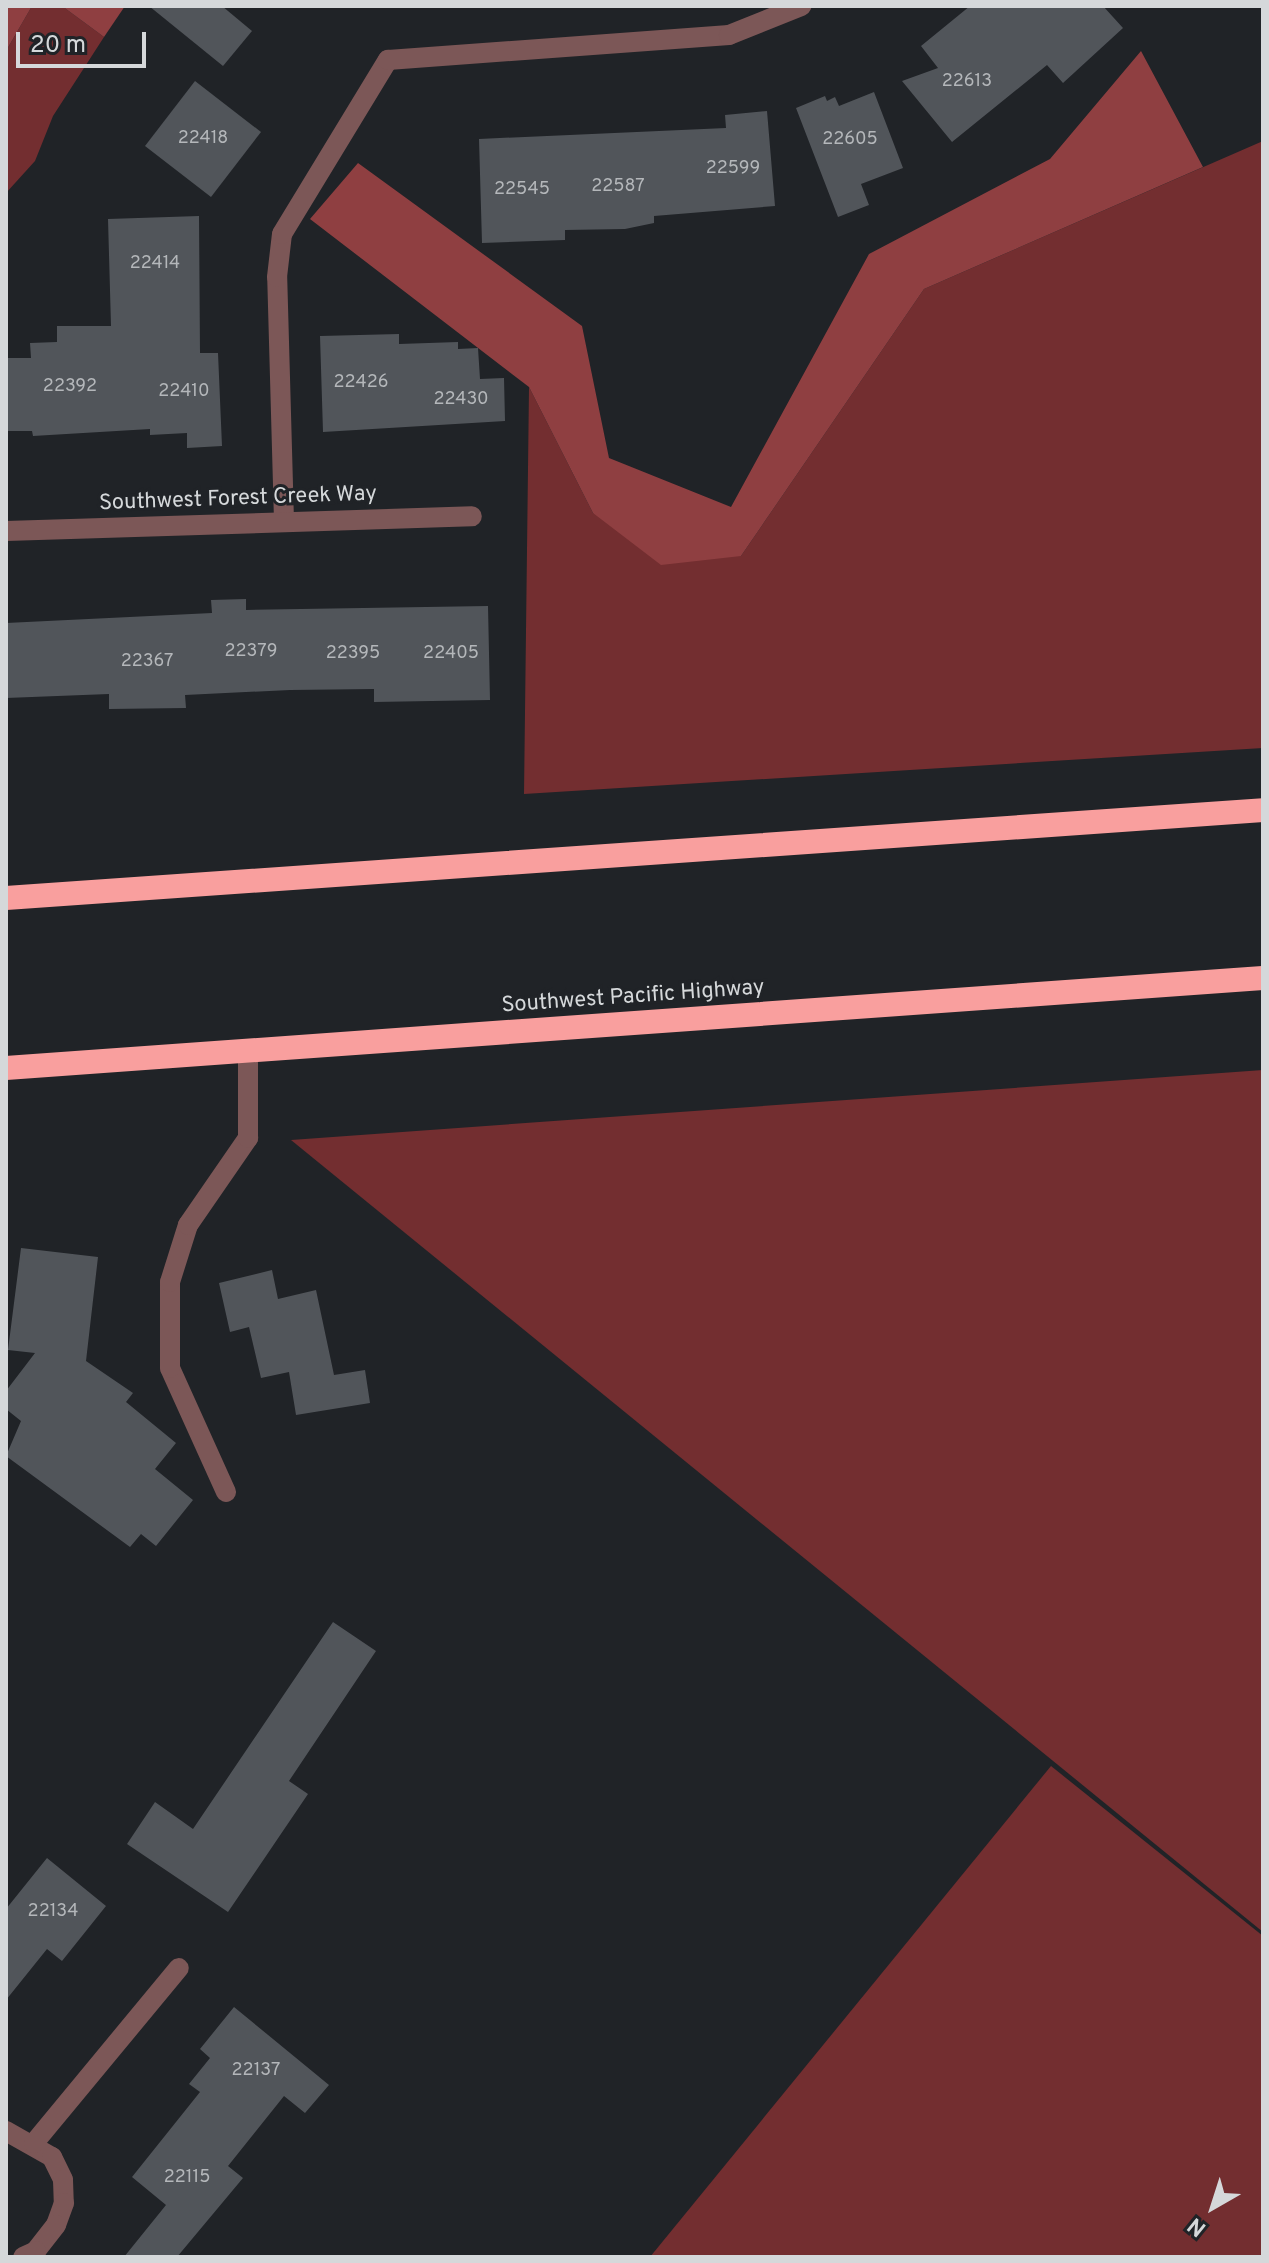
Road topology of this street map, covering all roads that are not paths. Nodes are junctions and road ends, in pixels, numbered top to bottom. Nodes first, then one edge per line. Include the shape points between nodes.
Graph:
1 (801, 6) edge
2 (472, 516) dead end
3 (284, 521) junction
4 (6, 531) edge
5 (1263, 810) edge
6 (6, 898) edge
7 (1263, 978) edge
8 (248, 1050) junction
9 (6, 1068) edge
10 (226, 1492) dead end
11 (179, 1968) dead end
12 (6, 2131) edge
13 (34, 2143) junction
14 (23, 2257) edge

1 - 3 street via 729,35 388,60 282,234 277,277
2 - 3 street, Southwest Forest Creek Way
3 - 4 street, Southwest Forest Creek Way
5 - 6 highway
7 - 8 highway, Southwest Pacific Highway
8 - 9 highway, Southwest Pacific Highway
8 - 10 street via 248,1138 188,1225 170,1282 170,1368
11 - 13 street
12 - 13 street
13 - 14 street via 52,2157 63,2180 64,2203 49,2234 36,2251

